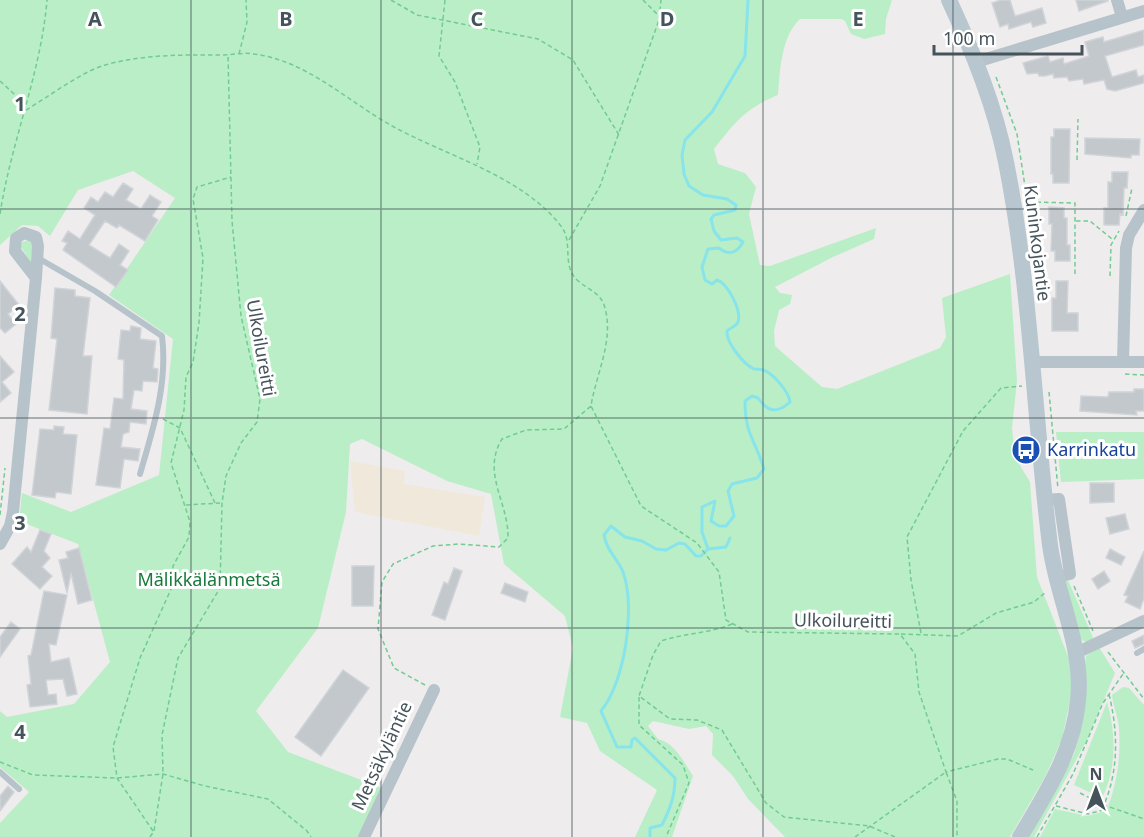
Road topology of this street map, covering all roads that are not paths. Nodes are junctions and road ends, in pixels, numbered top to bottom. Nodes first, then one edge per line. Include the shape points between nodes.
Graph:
1 (949, 0) edge
2 (1117, 0) edge
3 (1144, 11) edge
4 (1122, 17) junction
5 (976, 62) junction
6 (1144, 210) edge
7 (38, 258) junction
8 (36, 278) junction
9 (1031, 362) junction
10 (1123, 362) junction
11 (1144, 362) edge
12 (140, 474) dead end
13 (0, 544) edge
14 (1144, 621) edge
15 (1144, 649) edge
16 (1076, 653) junction
17 (1137, 653) dead end
18 (434, 690) road end
19 (0, 772) edge
20 (19, 789) dead end
21 (364, 837) edge
22 (1020, 837) edge

1 - 5 main road, Kuninkojantie
2 - 4 street
3 - 4 street
4 - 5 street
5 - 9 main road, Kuninkojantie via 1006,162 1019,240
6 - 10 street via 1126,248
7 - 8 street
7 - 8 street via 36,237 20,235 14,242 15,251
7 - 12 lane via 162,336 165,359 156,415
8 - 13 street via 13,512
9 - 10 street
9 - 16 main road, Kuninkojantie via 1052,499 1058,580
10 - 11 street
14 - 16 street
15 - 17 lane
16 - 22 main road, Kuninkojantie via 1079,698 1067,751
18 - 21 street, Metsäkyläntie
19 - 20 lane

